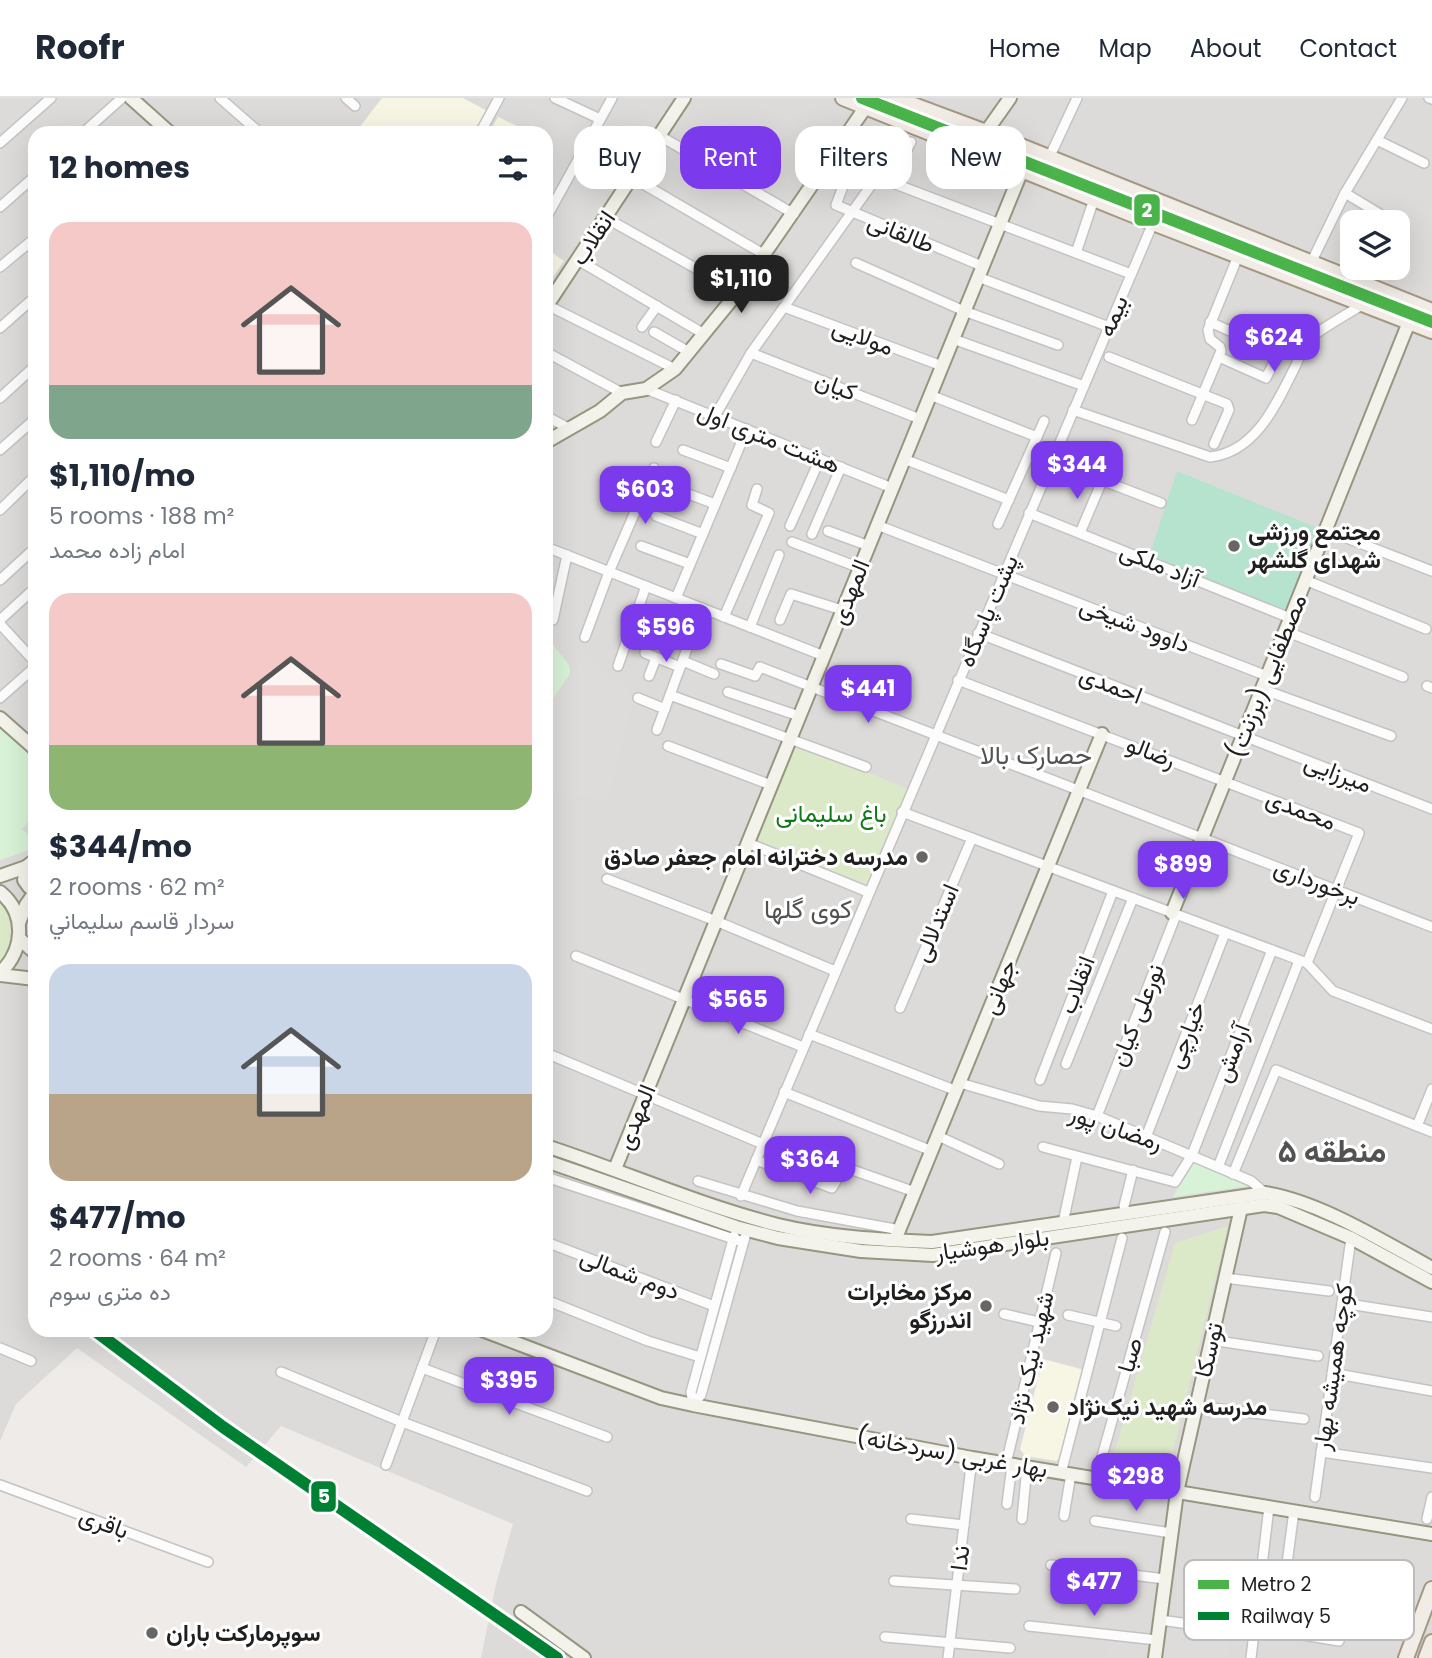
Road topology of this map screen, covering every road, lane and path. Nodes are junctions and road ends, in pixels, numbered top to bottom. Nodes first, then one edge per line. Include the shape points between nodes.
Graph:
1 (51, 98) edge
2 (122, 98) edge
3 (220, 98) edge
4 (346, 98) edge
5 (499, 98) edge
6 (555, 98) edge
7 (612, 98) edge
8 (684, 98) edge
9 (843, 98) edge
10 (895, 98) edge
11 (1010, 98) edge
12 (1076, 98) edge
13 (1402, 98) edge
14 (137, 100) edge
15 (355, 106) dead end
16 (865, 108) junction
17 (600, 119) junction
18 (91, 126) edge
19 (158, 126) edge
20 (252, 126) edge
21 (484, 126) edge
22 (666, 126) edge
23 (970, 126) edge
24 (990, 126) edge
25 (926, 132) edge
26 (666, 139) edge
27 (1377, 140) junction
28 (0, 143) edge
29 (1026, 149) edge
30 (1049, 158) junction
31 (1424, 163) dead end
32 (1026, 172) edge
33 (28, 182) edge
34 (626, 189) edge
35 (652, 189) edge
36 (842, 189) dead end
37 (869, 189) edge
38 (909, 189) edge
39 (1014, 189) edge
40 (1345, 193) junction
41 (1149, 198) junction
42 (1094, 199) junction
43 (553, 205) edge
44 (0, 207) edge
45 (1373, 210) edge
46 (1180, 211) junction
47 (852, 213) junction
48 (794, 214) junction
49 (607, 218) junction
50 (1146, 220) junction
51 (1000, 223) junction
52 (1173, 231) junction
53 (28, 244) edge
54 (1076, 253) junction
55 (765, 255) junction
56 (1238, 256) junction
57 (578, 260) junction
58 (856, 262) dead end
59 (1311, 263) junction
60 (0, 267) edge
61 (980, 272) junction
62 (1131, 274) junction
63 (738, 292) junction
64 (553, 297) edge
65 (28, 302) edge
66 (1363, 304) junction
67 (657, 306) junction
68 (784, 307) junction
69 (553, 309) edge
70 (964, 311) junction
71 (1432, 311) edge
72 (1409, 322) junction
73 (1210, 323) junction
74 (642, 327) dead end
75 (1109, 327) junction
76 (0, 328) edge
77 (1432, 331) edge
78 (654, 332) dead end
79 (704, 334) junction
80 (953, 338) junction
81 (1058, 345) dead end
82 (689, 352) junction
83 (751, 353) junction
84 (553, 356) edge
85 (1109, 357) dead end
86 (1219, 357) junction
87 (942, 366) junction
88 (675, 369) junction
89 (28, 372) edge
90 (1084, 386) junction
91 (646, 388) junction
92 (622, 393) junction
93 (1203, 394) junction
94 (930, 396) junction
95 (0, 398) edge
96 (676, 401) junction
97 (1073, 410) junction
98 (715, 416) junction
99 (920, 419) junction
100 (553, 420) edge
101 (1192, 420) dead end
102 (1044, 421) dead end
103 (28, 425) edge
104 (570, 429) junction
105 (747, 429) junction
106 (1037, 437) junction
107 (553, 438) edge
108 (656, 442) dead end
109 (1214, 444) dead end
110 (0, 450) edge
111 (683, 450) dead end
112 (904, 458) junction
113 (820, 459) junction
114 (1052, 461) junction
115 (841, 467) junction
116 (654, 468) dead end
117 (731, 468) junction
118 (1102, 481) junction
119 (28, 483) edge
120 (667, 486) dead end
121 (892, 488) junction
122 (757, 489) dead end
123 (1009, 499) junction
124 (1161, 503) dead end
125 (715, 504) junction
126 (0, 510) edge
127 (1029, 513) junction
128 (656, 516) dead end
129 (998, 524) dead end
130 (877, 525) junction
131 (790, 526) dead end
132 (1326, 530) junction
133 (828, 531) dead end
134 (1080, 533) junction
135 (703, 534) junction
136 (813, 534) dead end
137 (792, 542) dead end
138 (641, 545) dead end
139 (869, 545) junction
140 (553, 550) edge
141 (28, 554) edge
142 (567, 555) junction
143 (779, 555) dead end
144 (690, 564) junction
145 (860, 568) junction
146 (1432, 571) edge
147 (609, 572) junction
148 (1004, 573) junction
149 (0, 580) edge
150 (1306, 580) junction
151 (646, 586) junction
152 (28, 596) edge
153 (676, 598) junction
154 (702, 608) junction
155 (842, 610) junction
156 (723, 617) junction
157 (1290, 618) junction
158 (553, 620) dead end
159 (780, 620) dead end
160 (0, 622) edge
161 (750, 627) junction
162 (1426, 629) dead end
163 (1285, 631) junction
164 (978, 633) junction
165 (585, 637) dead end
166 (645, 653) dead end
167 (28, 656) edge
168 (824, 656) junction
169 (656, 657) junction
170 (682, 664) junction
171 (721, 664) dead end
172 (618, 666) dead end
173 (28, 671) edge
174 (714, 674) dead end
175 (649, 676) dead end
176 (1267, 676) junction
177 (1403, 677) dead end
178 (958, 680) junction
179 (811, 687) junction
180 (1262, 689) junction
181 (728, 692) dead end
182 (670, 695) junction
183 (0, 698) edge
184 (638, 698) dead end
185 (665, 709) junction
186 (799, 716) junction
187 (0, 718) edge
188 (657, 730) dead end
189 (935, 734) junction
190 (1102, 734) junction
191 (1243, 736) junction
192 (1391, 736) dead end
193 (790, 738) junction
194 (28, 743) edge
195 (668, 746) dead end
196 (866, 767) dead end
197 (1225, 780) junction
198 (771, 785) junction
199 (1079, 790) junction
200 (1432, 809) edge
201 (902, 811) junction
202 (1203, 837) junction
203 (972, 838) junction
204 (748, 843) junction
205 (28, 865) edge
206 (28, 866) edge
207 (1048, 866) junction
208 (0, 876) edge
209 (607, 879) dead end
210 (28, 886) edge
211 (1337, 890) junction
212 (1113, 891) junction
213 (0, 892) edge
214 (868, 892) junction
215 (1133, 898) junction
216 (28, 902) edge
217 (1174, 914) junction
218 (716, 921) junction
219 (19, 923) junction
220 (1432, 927) edge
221 (1225, 933) junction
222 (19, 938) junction
223 (28, 946) edge
224 (1272, 950) junction
225 (576, 956) dead end
226 (1303, 962) junction
227 (835, 971) junction
228 (0, 974) edge
229 (28, 978) edge
230 (685, 998) junction
231 (900, 1008) dead end
232 (1432, 1029) edge
233 (809, 1034) junction
234 (803, 1046) junction
235 (553, 1056) edge
236 (1066, 1064) dead end
237 (1040, 1080) dead end
238 (958, 1087) junction
239 (1432, 1089) edge
240 (784, 1092) junction
241 (645, 1095) junction
242 (1097, 1116) junction
243 (1417, 1126) junction
244 (1432, 1132) edge
245 (938, 1136) junction
246 (1146, 1137) junction
247 (763, 1144) junction
248 (1043, 1147) dead end
249 (553, 1148) edge
250 (932, 1151) junction
251 (1192, 1155) junction
252 (1077, 1157) junction
253 (756, 1160) junction
254 (553, 1164) edge
255 (999, 1164) dead end
256 (1218, 1167) junction
257 (615, 1169) junction
258 (1133, 1170) junction
259 (1234, 1174) junction
260 (553, 1179) edge
261 (698, 1181) dead end
262 (915, 1192) junction
263 (1265, 1193) junction
264 (741, 1196) junction
265 (1124, 1206) dead end
266 (1241, 1208) junction
267 (797, 1211) junction
268 (1059, 1227) junction
269 (793, 1228) junction
270 (1165, 1232) dead end
271 (1031, 1234) junction
272 (740, 1235) junction
273 (897, 1235) junction
274 (1122, 1238) dead end
275 (1351, 1238) junction
276 (553, 1245) edge
277 (1056, 1253) dead end
278 (1432, 1268) edge
279 (1225, 1278) junction
280 (1432, 1282) edge
281 (1329, 1292) dead end
282 (553, 1303) edge
283 (1342, 1303) junction
284 (714, 1306) junction
285 (1004, 1314) dead end
286 (1068, 1315) dead end
287 (1432, 1317) edge
288 (1039, 1322) junction
289 (1099, 1323) junction
290 (1116, 1326) dead end
291 (433, 1337) edge
292 (500, 1337) edge
293 (1211, 1340) junction
294 (0, 1348) edge
295 (1318, 1356) dead end
296 (699, 1357) junction
297 (31, 1361) dead end
298 (422, 1368) junction
299 (281, 1372) dead end
300 (1332, 1373) junction
301 (1432, 1391) edge
302 (693, 1405) junction
303 (1196, 1406) junction
304 (1304, 1419) dead end
305 (402, 1422) junction
306 (607, 1437) dead end
307 (1321, 1452) junction
308 (972, 1458) junction
309 (1009, 1464) junction
310 (386, 1465) dead end
311 (1027, 1467) junction
312 (1432, 1468) edge
313 (1066, 1474) junction
314 (1096, 1478) junction
315 (0, 1485) edge
316 (587, 1491) dead end
317 (1177, 1492) junction
318 (1315, 1497) dead end
319 (1432, 1497) edge
320 (1007, 1504) dead end
321 (1269, 1507) junction
322 (1294, 1511) junction
323 (1064, 1516) dead end
324 (1427, 1519) dead end
325 (911, 1520) dead end
326 (1022, 1520) dead end
327 (1095, 1521) dead end
328 (964, 1525) junction
329 (1171, 1533) junction
330 (1432, 1534) edge
331 (1263, 1560) edge
332 (1288, 1560) edge
333 (208, 1562) dead end
334 (1051, 1565) dead end
335 (1165, 1579) junction
336 (894, 1581) dead end
337 (957, 1585) junction
338 (1015, 1589) dead end
339 (1432, 1589) edge
340 (521, 1612) dead end
341 (1160, 1620) junction
342 (1184, 1623) edge
343 (1029, 1626) dead end
344 (885, 1637) dead end
345 (1414, 1637) edge
346 (1157, 1640) junction
347 (1253, 1640) edge
348 (1333, 1640) edge
349 (1413, 1640) edge
350 (1339, 1641) dead end
351 (950, 1642) junction
352 (1432, 1642) edge
353 (1010, 1648) dead end
354 (584, 1658) edge
355 (948, 1658) edge
356 (1155, 1658) edge
357 (1251, 1658) edge
358 (1406, 1658) edge
359 (1426, 1658) edge

1 - 28 street
2 - 18 street
3 - 20 street
4 - 15 street
5 - 21 street
6 - 17 street
7 - 17 street
8 - 22 street, انقلاب
9 - 16 main road
10 - 23 main road
11 - 24 street
12 - 30 street
13 - 27 street
14 - 19 street
16 - 25 main road
16 - 48 street
17 - 43 street
26 - 48 street
27 - 31 street
27 - 40 street
29 - 30 main road
30 - 41 main road
32 - 42 main road
33 - 44 street
34 - 49 street, انقلاب
35 - 55 street
36 - 47 street, طالقانی via 836,205
37 - 47 street
38 - 51 street
39 - 51 street, المهدی
40 - 45 street
40 - 59 street
41 - 46 main road
41 - 50 main road via 1152,210
42 - 50 main road
42 - 54 street
46 - 52 main road via 1170,217
46 - 59 main road
47 - 61 street, طالقانی
47 - 68 street
48 - 55 street
49 - 57 street, انقلاب
49 - 63 street
50 - 52 main road
50 - 62 street, بیمه
51 - 54 street
51 - 61 street, المهدی
52 - 56 main road
53 - 60 street
54 - 62 street
55 - 63 street
56 - 66 main road
56 - 73 street
57 - 64 street, انقلاب
57 - 67 street
58 - 70 street
59 - 71 main road
61 - 70 street, المهدی
61 - 75 street, طالقانی
62 - 75 street, بیمه
63 - 79 street
65 - 76 street
66 - 72 main road
66 - 97 street via 1308,341 1268,416 1245,445 1226,454 1210,457
67 - 74 street
67 - 79 street
68 - 83 street
68 - 87 street, مولایی
69 - 88 street
70 - 80 street, المهدی
70 - 81 street
72 - 77 main road
72 - 132 street, مصطفایی (برزنت)
73 - 86 street via 1208,335 1220,347
73 - 86 street via 1277,356 1266,378
75 - 90 street, بیمه
78 - 82 street
79 - 82 street
80 - 87 street, المهدی
80 - 90 street
82 - 88 street
83 - 98 street
83 - 99 street, کیان
84 - 92 street
85 - 93 street
86 - 93 street
87 - 94 street, المهدی
88 - 91 street
89 - 95 street
90 - 97 street, بیمه
91 - 92 street
91 - 96 street, هشت متری اول
92 - 104 street
93 - 101 street
93 - 109 street via 1228,407
94 - 99 street, المهدی
94 - 106 street
96 - 98 street, هشت متری اول
96 - 108 street
97 - 114 street, پشت پاسگاه
98 - 105 street, هشت متری اول
99 - 112 street, المهدی
100 - 104 street
102 - 106 street
103 - 110 street
104 - 107 street
105 - 113 street, هشت متری اول
105 - 117 street
106 - 123 street
111 - 117 street
112 - 121 street, المهدی
112 - 123 street
113 - 115 street, هشت متری اول
113 - 131 street
114 - 118 street
114 - 127 street, پشت پاسگاه
115 - 121 street, هشت متری اول
115 - 136 street
116 - 147 street
117 - 125 street
118 - 124 street
118 - 134 street
119 - 126 street
120 - 125 street
121 - 130 street, المهدی
122 - 156 street via 752,505 769,513
123 - 129 street
125 - 135 street
127 - 134 street, آزاد ملکی
127 - 148 street, پشت پاسگاه
128 - 135 street
130 - 139 street, المهدی
130 - 148 street, داوود شیخی
132 - 146 street
132 - 150 street, مصطفایی (برزنت)
133 - 139 street
134 - 157 street, آزاد ملکی
135 - 144 street
137 - 145 street
138 - 144 street
139 - 145 street, المهدی
140 - 142 street
141 - 149 street
142 - 147 street
142 - 158 street
143 - 161 street
144 - 153 street
145 - 155 street, المهدی
147 - 151 street
147 - 165 street
148 - 164 street, پشت پاسگاه
148 - 176 street, داوود شیخی
150 - 157 street, مصطفایی (برزنت)
150 - 162 street
151 - 153 street
151 - 172 street
152 - 160 street
153 - 154 street
154 - 156 street
154 - 170 street
155 - 159 street via 791,594
155 - 168 street, المهدی
156 - 161 street
157 - 163 street, مصطفایی (برزنت)
160 - 167 street
161 - 168 street
163 - 176 street, مصطفایی (برزنت)
163 - 177 street
164 - 178 street, پشت پاسگاه
164 - 191 street, احمدی
166 - 169 street
168 - 179 street, المهدی
169 - 170 street
169 - 175 street
170 - 174 street
170 - 182 street
171 - 179 street, برخورداری via 755,676 760,667
173 - 183 street
176 - 180 street, مصطفایی (برزنت)
178 - 189 street, پشت پاسگاه
178 - 190 street, رضالو
179 - 186 street, المهدی
179 - 189 street, برخورداری
180 - 191 street, مصطفایی (برزنت)
180 - 192 street
181 - 186 street
182 - 185 street
182 - 193 street
184 - 185 street
185 - 188 street
186 - 193 street, المهدی
187 - 194 street
189 - 199 street, برخورداری
189 - 201 street, پشت پاسگاه
190 - 197 street, رضالو
190 - 199 street, جهانی
191 - 197 street, مصطفایی (برزنت)
191 - 200 street, میرزایی
193 - 196 street
193 - 198 street, المهدی
195 - 198 street
197 - 202 street, مصطفایی (برزنت)
197 - 211 street, محمدی via 1359,833
198 - 204 street, المهدی
199 - 202 street, برخورداری
199 - 207 street, جهانی
201 - 203 street
201 - 214 street
202 - 211 street, برخورداری
202 - 217 street, مصطفایی (برزنت)
203 - 207 street
203 - 231 street, استدلالی
204 - 214 street
204 - 218 street, المهدی
205 - 208 street
206 - 210 street via 23,872
207 - 212 street
207 - 238 street, جهانی
209 - 218 street
211 - 220 street, برخورداری
211 - 226 street
212 - 215 street
212 - 237 street, انقلاب
213 - 219 street
214 - 227 street
215 - 217 street
215 - 236 street
216 - 219 street
217 - 221 street
217 - 242 street, نورعلی کیان
218 - 227 street
218 - 230 street, المهدی
219 - 222 street
221 - 224 street
221 - 246 street, خیارچی
222 - 223 street
222 - 228 street via 16,952
224 - 226 street
224 - 251 street, آرامش
225 - 230 street
226 - 232 street via 1333,991
226 - 256 street
227 - 233 street
228 - 229 street
230 - 234 street
230 - 241 street, المهدی
233 - 234 street
233 - 238 street, رمضان پور
234 - 240 street
235 - 241 street
238 - 242 street, رمضان پور
238 - 245 street, جهانی
239 - 243 street
240 - 247 street
240 - 250 street
241 - 247 street
241 - 257 street, المهدی
242 - 246 street, رمضان پور
243 - 244 street
243 - 259 street via 1276,1070
245 - 250 street, جهانی
245 - 255 street
246 - 251 street, رمضان پور
247 - 253 street
248 - 252 street
249 - 257 street, بلوار هوشیار
250 - 262 street, جهانی
251 - 256 street, رمضان پور
251 - 258 street, آرامش via 1175,1181
252 - 258 street
252 - 268 street
253 - 262 street via 832,1188 844,1167
253 - 264 street
254 - 272 street, بلوار هوشیار
256 - 259 street, رمضان پور
257 - 269 street, بلوار هوشیار via 739,1214
258 - 265 street
259 - 263 street, رمضان پور
260 - 272 street
261 - 264 street
262 - 273 street, جهانی
263 - 268 street, بلوار هوشیار
263 - 278 street, بلوار هوشیار via 1347,1222
264 - 267 street
266 - 268 street, بلوار هوشیار
266 - 275 street, بلوار هوشیار via 1278,1207
266 - 279 street, توسکا
267 - 269 street
267 - 273 street
268 - 271 street, بلوار هوشیار
269 - 273 street, بلوار هوشیار
270 - 314 street, صبا
271 - 272 street, بلوار هوشیار via 933,1255
271 - 273 street, بلوار هوشیار via 932,1242
272 - 284 street
272 - 302 street via 701,1395
274 - 289 street
275 - 280 street, بلوار هوشیار
275 - 283 street, کوچه همیشه بهار
276 - 284 street, دوم شمالی
277 - 288 street, شهید نیک نژاد
279 - 281 street
279 - 293 street, توسکا
282 - 296 street
283 - 287 street
283 - 300 street, کوچه همیشه بهار
284 - 296 street
285 - 288 street
286 - 289 street
288 - 309 street, شهید نیک نژاد
289 - 290 street
289 - 313 street
291 - 298 street
292 - 302 street, بهار غربی (سردخانه) via 661,1398
293 - 295 street
293 - 303 street, توسکا
294 - 297 street
296 - 302 street via 691,1392
298 - 305 street
298 - 306 street
299 - 305 street
300 - 301 street
300 - 307 street, کوچه همیشه بهار
302 - 308 street, بهار غربی (سردخانه)
303 - 304 street
303 - 317 street, توسکا
305 - 310 street
305 - 316 street
307 - 312 street
307 - 318 street, کوچه همیشه بهار
308 - 309 street, بهار غربی (سردخانه)
308 - 328 street, ندا
309 - 311 street, بهار غربی (سردخانه)
309 - 320 street, شهید نیک نژاد
311 - 313 street, بهار غربی (سردخانه)
311 - 326 street
313 - 314 street, بهار غربی (سردخانه)
313 - 323 street
314 - 317 street, بهار غربی (سردخانه)
315 - 333 street, باقری
317 - 321 street, بهار غربی (سردخانه)
317 - 329 street, توسکا
319 - 324 street
321 - 322 street, بهار غربی (سردخانه)
321 - 331 street
322 - 330 street, بهار غربی (سردخانه)
322 - 332 street
325 - 328 street
327 - 329 street
328 - 337 street, ندا
329 - 335 street, توسکا
334 - 335 street
335 - 341 street, توسکا
336 - 337 street
337 - 338 street
337 - 351 street, ندا
339 - 345 main road
340 - 354 street
341 - 342 street
341 - 346 street, توسکا
343 - 346 street
344 - 351 street
346 - 356 street, توسکا
347 - 357 street
348 - 350 street
349 - 358 main road
351 - 353 street
351 - 355 street, ندا
352 - 359 main road

